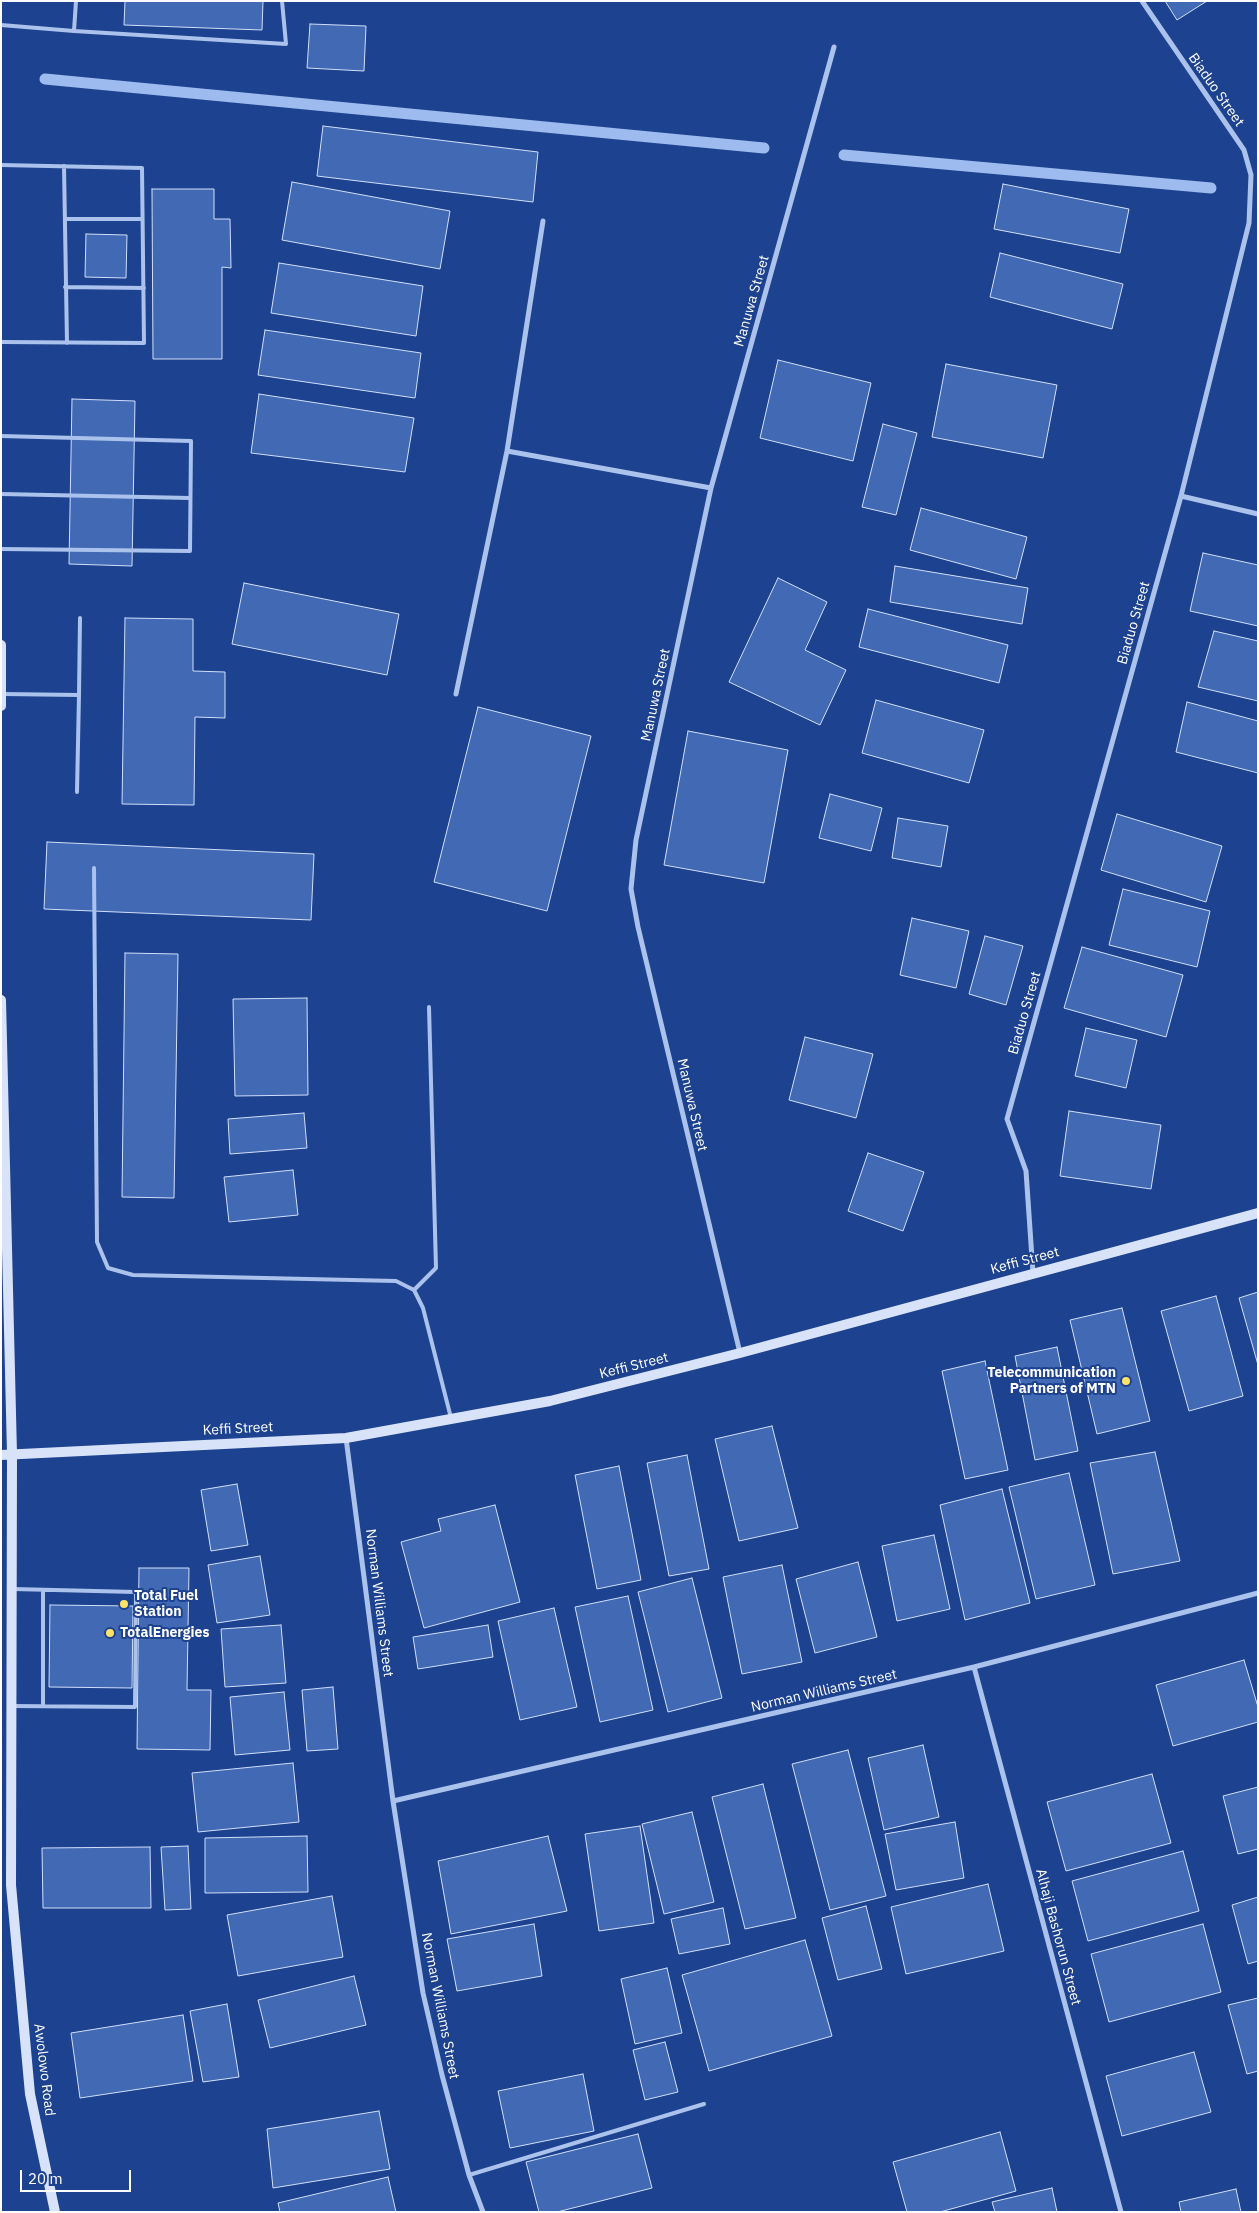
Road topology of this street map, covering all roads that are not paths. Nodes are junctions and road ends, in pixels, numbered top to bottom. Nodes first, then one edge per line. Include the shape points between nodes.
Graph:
1 (76, 1) edge
2 (282, 1) edge
3 (1142, 1) edge
4 (1, 25) edge
5 (74, 31) junction
6 (834, 47) dead end
7 (1, 166) edge
8 (64, 166) junction
9 (65, 219) junction
10 (142, 219) junction
11 (543, 221) dead end
12 (66, 288) junction
13 (144, 288) junction
14 (1, 342) edge
15 (67, 343) junction
16 (1, 436) edge
17 (507, 450) junction
18 (712, 488) junction
19 (1, 494) edge
20 (1181, 496) junction
21 (190, 498) junction
22 (1258, 514) edge
23 (1, 549) edge
24 (80, 618) dead end
25 (1, 645) edge
26 (2, 694) edge
27 (456, 694) dead end
28 (79, 695) junction
29 (1, 706) edge
30 (77, 792) dead end
31 (94, 868) dead end
32 (1, 1000) edge
33 (429, 1007) dead end
34 (1258, 1213) edge
35 (1033, 1273) junction
36 (414, 1290) junction
37 (740, 1353) junction
38 (452, 1419) junction
39 (346, 1438) junction
40 (7, 1454) edge
41 (12, 1589) junction
42 (43, 1590) junction
43 (1258, 1593) edge
44 (43, 1632) junction
45 (50, 1632) dead end
46 (43, 1665) junction
47 (49, 1665) dead end
48 (974, 1667) junction
49 (12, 1706) junction
50 (43, 1706) junction
51 (393, 1801) junction
52 (704, 2104) dead end
53 (468, 2175) junction
54 (55, 2212) edge
55 (482, 2212) edge
56 (1121, 2212) edge

1 - 5 lane
2 - 5 lane via 286,44
3 - 20 street, Biaduo Street via 1244,150 1251,175 1249,223
4 - 5 lane
6 - 18 street, Manuwa Street
7 - 8 lane
8 - 9 lane
8 - 10 lane via 142,168
9 - 10 lane
9 - 12 lane
10 - 13 lane
11 - 17 street
12 - 13 lane
12 - 15 lane
13 - 15 lane via 144,342
14 - 15 lane
16 - 21 lane via 191,441
17 - 18 street
17 - 27 street
18 - 37 street, Manuwa Street via 636,840 631,889
19 - 21 lane
20 - 22 street
20 - 35 street, Biaduo Street via 1006,1119 1026,1171
21 - 23 lane via 190,551
24 - 28 lane
25 - 26 main road
26 - 28 lane
26 - 29 main road
28 - 30 lane
31 - 36 lane via 97,1242 108,1268 133,1275 396,1281
32 - 40 main road, Awolowo Road
33 - 36 lane via 436,1268
34 - 35 main road, Keffi Street
35 - 37 main road, Keffi Street
36 - 38 lane via 423,1308
37 - 38 main road, Keffi Street via 550,1401
38 - 39 main road, Keffi Street
39 - 40 main road, Keffi Street
39 - 51 street, Norman Williams Street
40 - 41 main road, Awolowo Road
41 - 42 lane
41 - 49 main road, Awolowo Road
42 - 44 lane
42 - 50 lane via 136,1592 135,1707
43 - 48 street, Norman Williams Street
44 - 45 lane
44 - 46 lane
46 - 47 lane
46 - 50 lane
48 - 51 street, Norman Williams Street
48 - 56 street, Alhaji Bashorun Street
49 - 50 lane
49 - 54 main road, Awolowo Road via 11,1885 30,2094
51 - 53 street, Norman Williams Street via 423,1992
52 - 53 lane
53 - 55 street, Norman Williams Street

